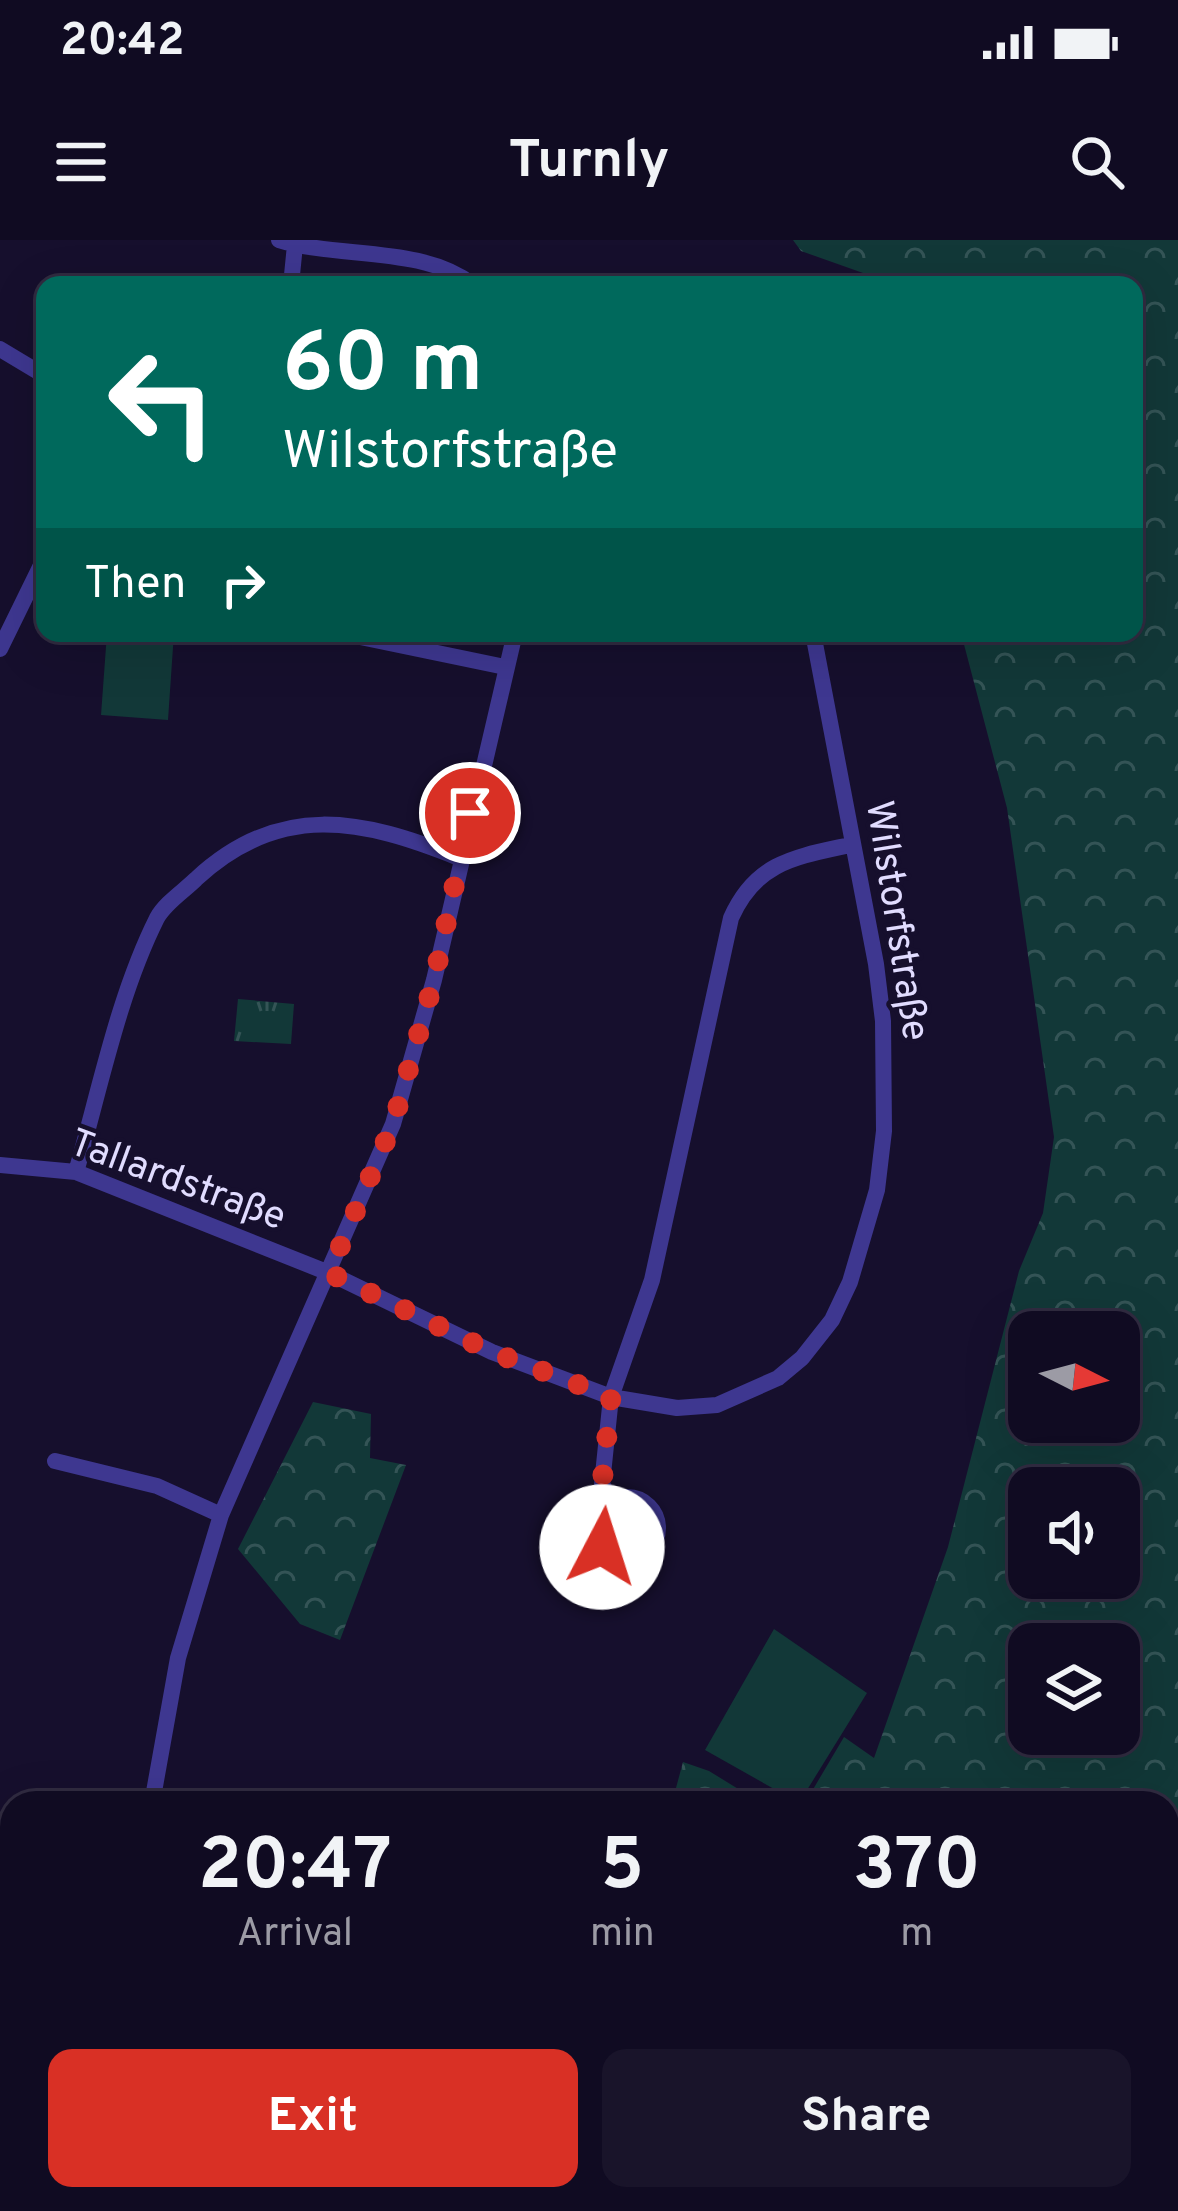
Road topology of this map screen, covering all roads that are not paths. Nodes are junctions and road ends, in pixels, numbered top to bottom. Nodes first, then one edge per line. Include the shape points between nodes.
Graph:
1 (287, 242) edge
2 (290, 276) edge
3 (462, 276) edge
4 (0, 349) edge
5 (36, 371) edge
6 (36, 575) edge
7 (383, 642) edge
8 (512, 642) edge
9 (815, 642) edge
10 (0, 649) edge
11 (505, 668) junction
12 (850, 845) junction
13 (459, 857) junction
14 (0, 1165) edge
15 (76, 1172) junction
16 (329, 1273) junction
17 (611, 1397) junction
18 (55, 1461) dead end
19 (610, 1502) dead end
20 (221, 1515) junction
21 (154, 1791) edge

1 - 2 street
1 - 3 street
4 - 5 street
6 - 10 street
7 - 11 street
8 - 11 street
9 - 12 street, Wilstorfstraße
11 - 13 street
12 - 17 street via 781,860 758,874 730,918 672,1202
12 - 17 street, Wilstorfstraße via 876,964 885,1078 877,1190 850,1282 802,1358 746,1394 677,1408
13 - 15 street via 388,829 302,823 226,851 159,913
13 - 16 street via 393,1124
14 - 15 street, Tallardstraße
15 - 16 street, Tallardstraße
16 - 17 street, Wilstorfstraße via 492,1352
16 - 20 street
17 - 19 street via 602,1484
18 - 20 street via 158,1486
20 - 21 street via 178,1658

